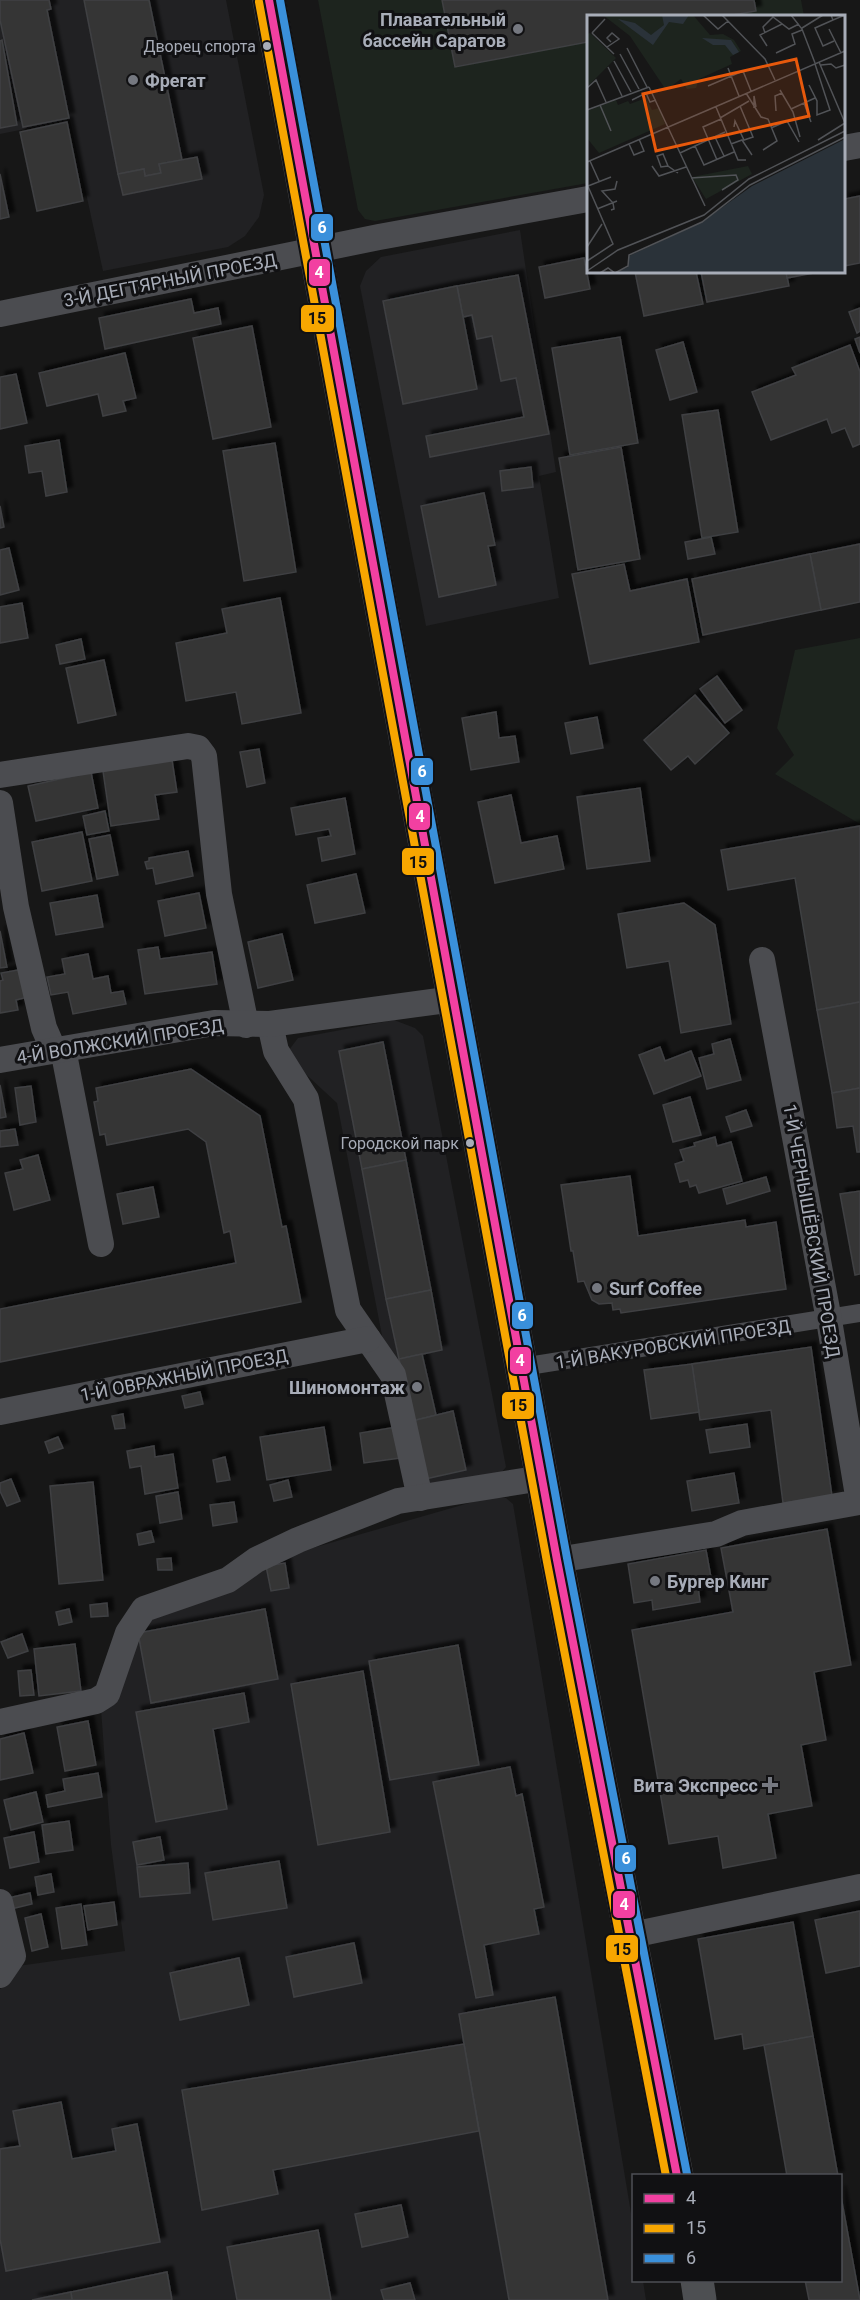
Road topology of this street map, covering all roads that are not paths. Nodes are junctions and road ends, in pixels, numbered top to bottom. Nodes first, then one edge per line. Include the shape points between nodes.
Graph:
1 (269, 0) edge
2 (860, 144) edge
3 (845, 148) edge
4 (587, 199) edge
5 (315, 250) junction
6 (0, 314) edge
7 (0, 775) edge
8 (0, 803) edge
9 (7, 894) edge
10 (762, 960) dead end
11 (453, 999) junction
12 (258, 1025) junction
13 (58, 1050) junction
14 (0, 1060) edge
15 (101, 1244) dead end
16 (860, 1313) edge
17 (829, 1320) junction
18 (368, 1339) junction
19 (522, 1367) junction
20 (0, 1412) edge
21 (542, 1478) junction
22 (420, 1497) junction
23 (859, 1502) edge
24 (558, 1560) junction
25 (0, 1722) edge
26 (860, 1887) edge
27 (0, 1902) edge
28 (632, 1935) junction
29 (0, 1976) edge
30 (677, 2174) edge
31 (697, 2282) edge
32 (700, 2300) edge

1 - 5 main road
2 - 3 street
4 - 5 street, 3-Й ДЕГТЯРНЫЙ ПРОЕЗД
5 - 6 street, 3-Й ДЕГТЯРНЫЙ ПРОЕЗД
5 - 11 main road
7 - 12 street via 198,748 204,756 219,894
8 - 9 street
9 - 13 street via 44,1028
10 - 17 street, 1-Й ЧЕРНЫШЁВСКИЙ ПРОЕЗД
11 - 12 street, 4-Й ВОЛЖСКИЙ ПРОЕЗД
11 - 19 main road
12 - 13 street, 4-Й ВОЛЖСКИЙ ПРОЕЗД via 214,1023
12 - 18 street via 306,1099 348,1310
13 - 14 street, 4-Й ВОЛЖСКИЙ ПРОЕЗД
13 - 15 street
16 - 17 street, 1-Й ВАКУРОВСКИЙ ПРОЕЗД
17 - 19 street, 1-Й ВАКУРОВСКИЙ ПРОЕЗД
17 - 23 street, 1-Й ЧЕРНЫШЁВСКИЙ ПРОЕЗД
18 - 20 street, 1-Й ОВРАЖНЫЙ ПРОЕЗД
18 - 22 street via 393,1375
19 - 21 main road
21 - 22 street
21 - 24 main road
22 - 25 street via 398,1501 298,1540 256,1560 228,1580 144,1609 128,1634 107,1694 96,1701
23 - 24 street via 742,1523 716,1534
24 - 28 main road
26 - 28 street
27 - 29 street via 13,1956
28 - 30 main road
31 - 32 main road

